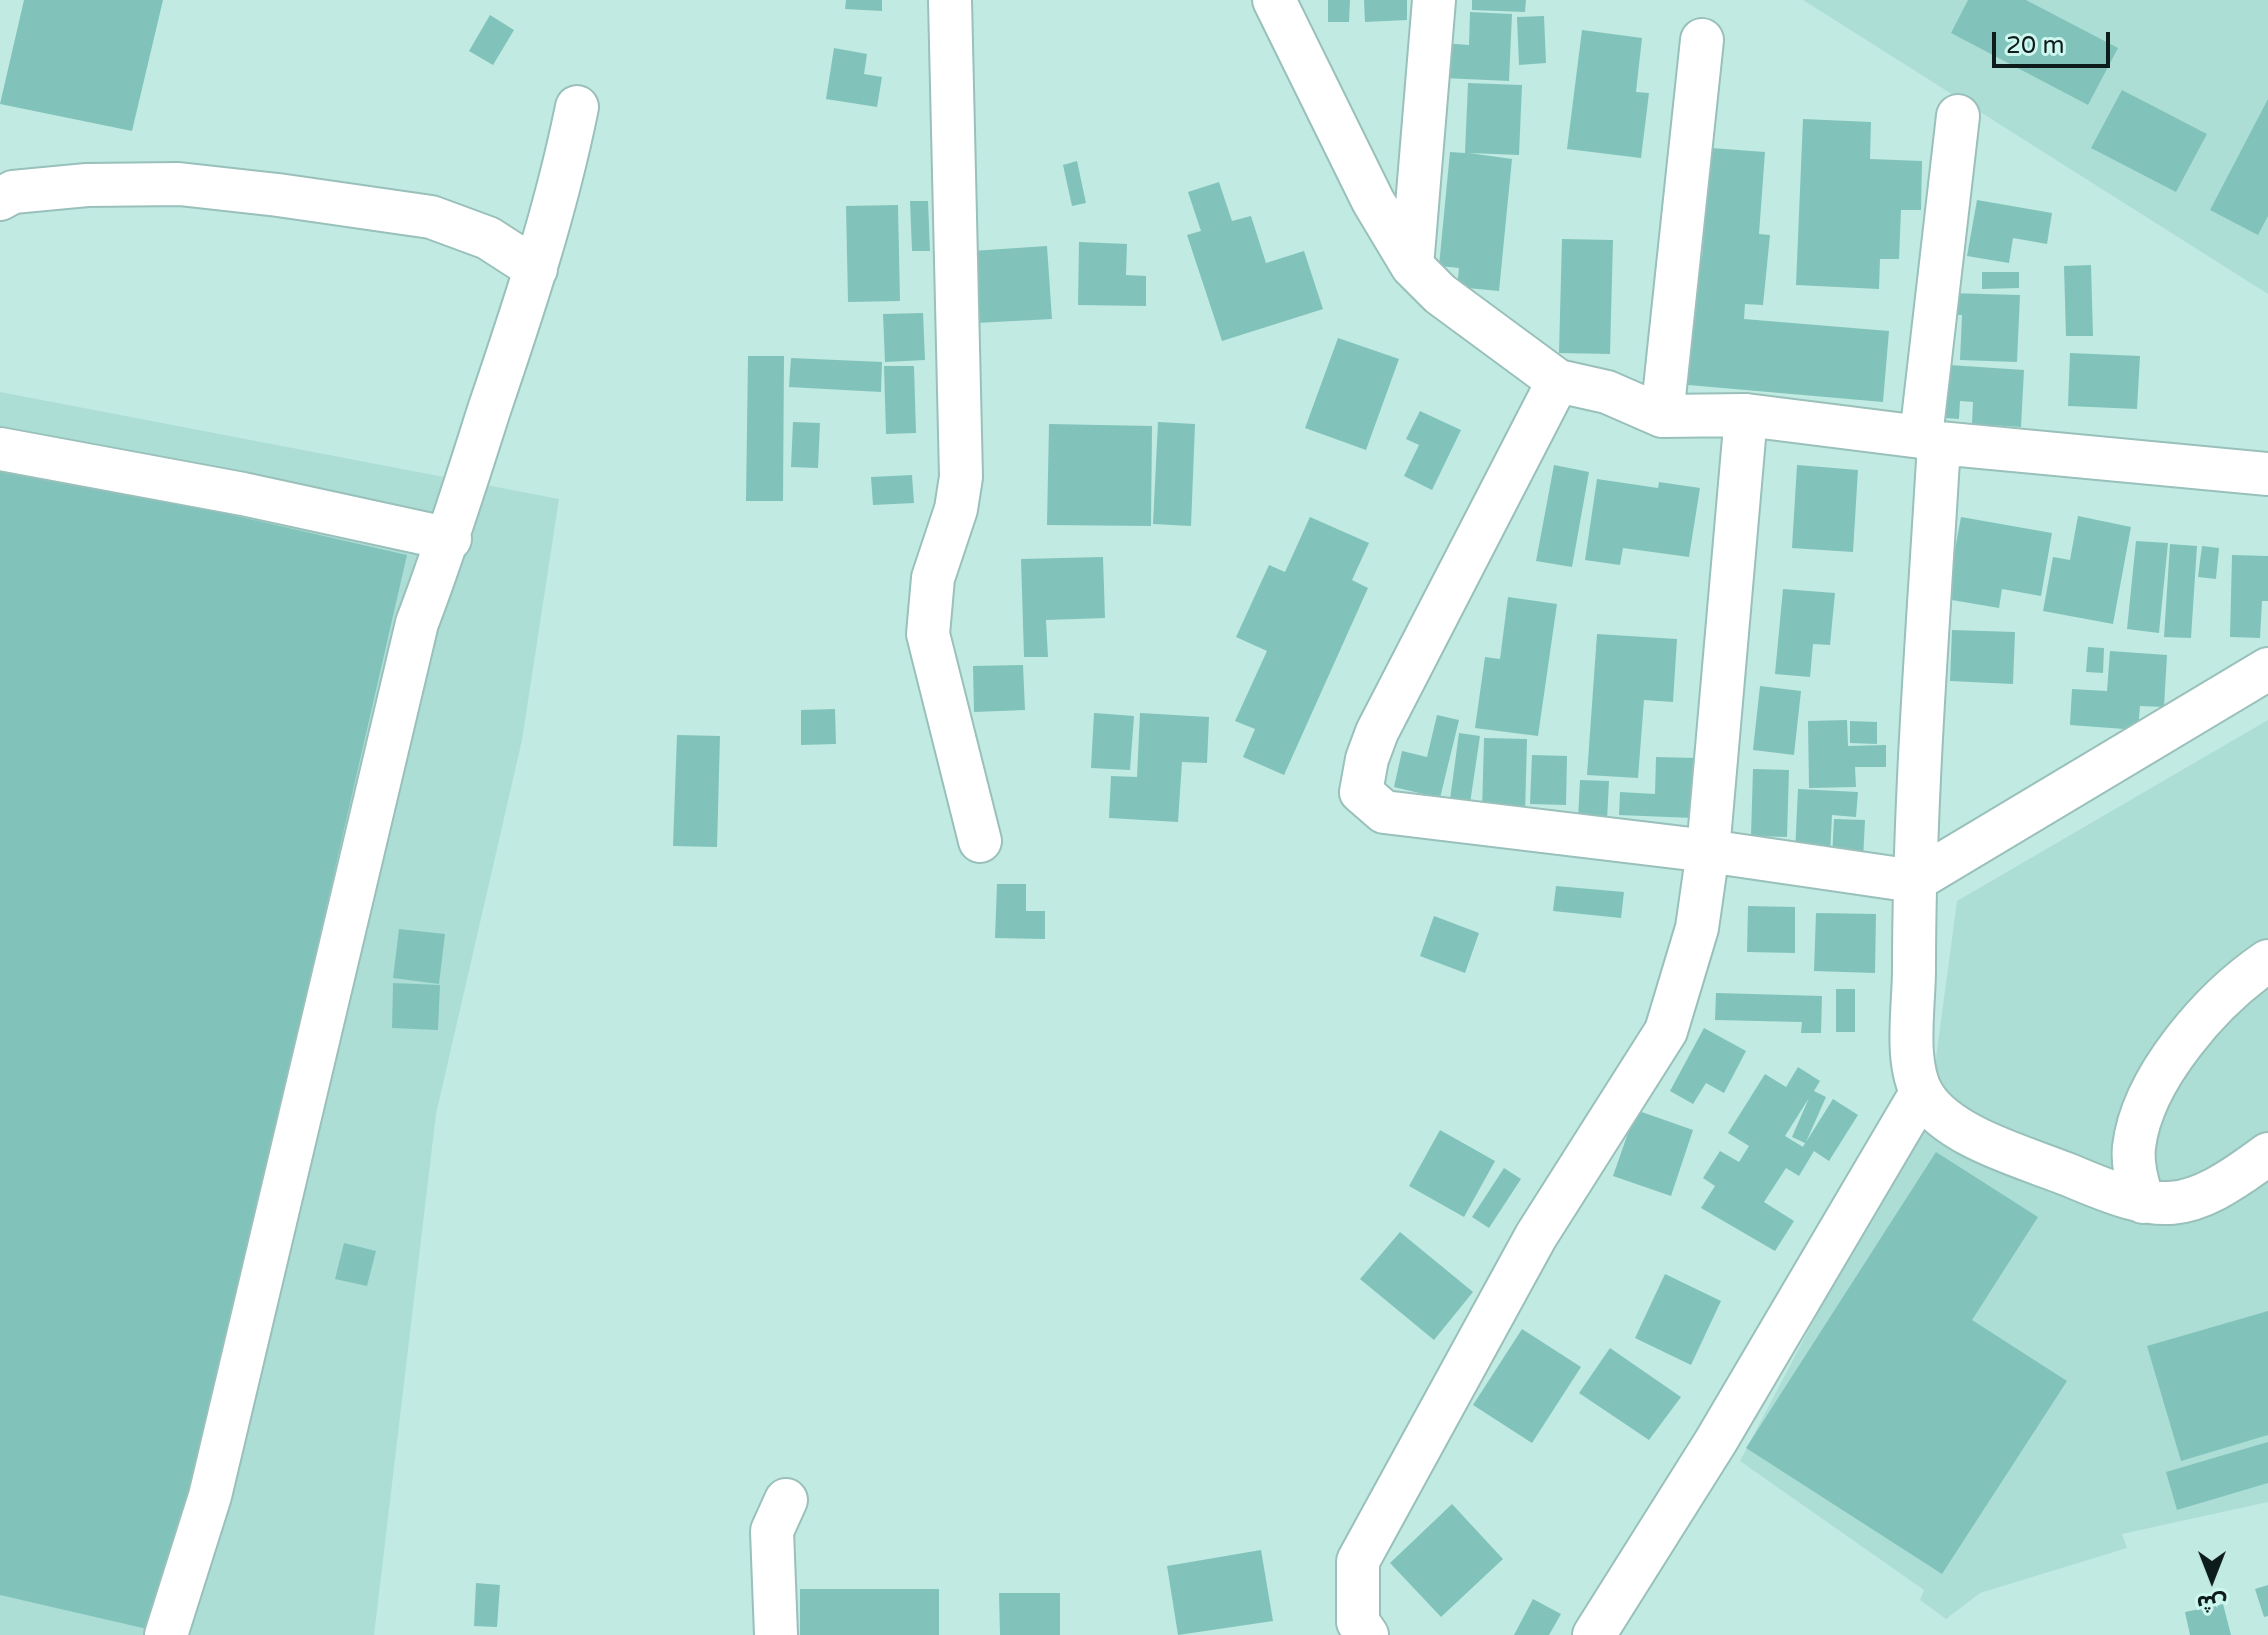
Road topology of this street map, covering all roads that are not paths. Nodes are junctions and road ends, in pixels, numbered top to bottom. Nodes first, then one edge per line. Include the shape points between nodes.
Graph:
1 (950, 0) edge
2 (1274, 0) edge
3 (1434, 0) edge
4 (1702, 40) dead end
5 (577, 107) dead end
6 (1958, 116) dead end
7 (0, 199) edge
8 (1412, 266) junction
9 (536, 269) junction
10 (1558, 381) junction
11 (1746, 415) junction
12 (1662, 416) junction
13 (1930, 440) junction
14 (0, 449) edge
15 (2268, 474) edge
16 (450, 539) junction
17 (2268, 669) edge
18 (980, 841) dead end
19 (1708, 851) junction
20 (1914, 881) junction
21 (2268, 961) edge
22 (1921, 1093) junction
23 (2268, 1154) edge
24 (2143, 1202) junction
25 (786, 1500) dead end
26 (166, 1635) edge
27 (776, 1635) edge
28 (1367, 1635) edge
29 (1594, 1635) edge

1 - 18 street via 961,477 933,578 928,634
2 - 8 street via 1373,201
3 - 8 street
4 - 12 street
5 - 9 street via 560,191
6 - 13 street
7 - 9 street via 13,192 163,184 278,195 431,217 488,238
8 - 10 street via 1440,294
9 - 16 street
10 - 12 street via 1607,392
10 - 19 street via 1377,732 1361,792 1384,812
11 - 12 street
11 - 13 street
11 - 19 street
13 - 15 street
13 - 20 street
14 - 16 street
16 - 26 street via 417,623 210,1496
17 - 20 street
19 - 20 street
19 - 28 street via 1697,928 1666,1031 1536,1236 1358,1561 1358,1622
20 - 22 street via 1911,1052
21 - 24 street via 2218,1001 2146,1104 2134,1147
22 - 24 street via 1933,1110 1969,1134
22 - 29 street via 1716,1441
23 - 24 street via 2205,1196
25 - 27 street via 772,1531

